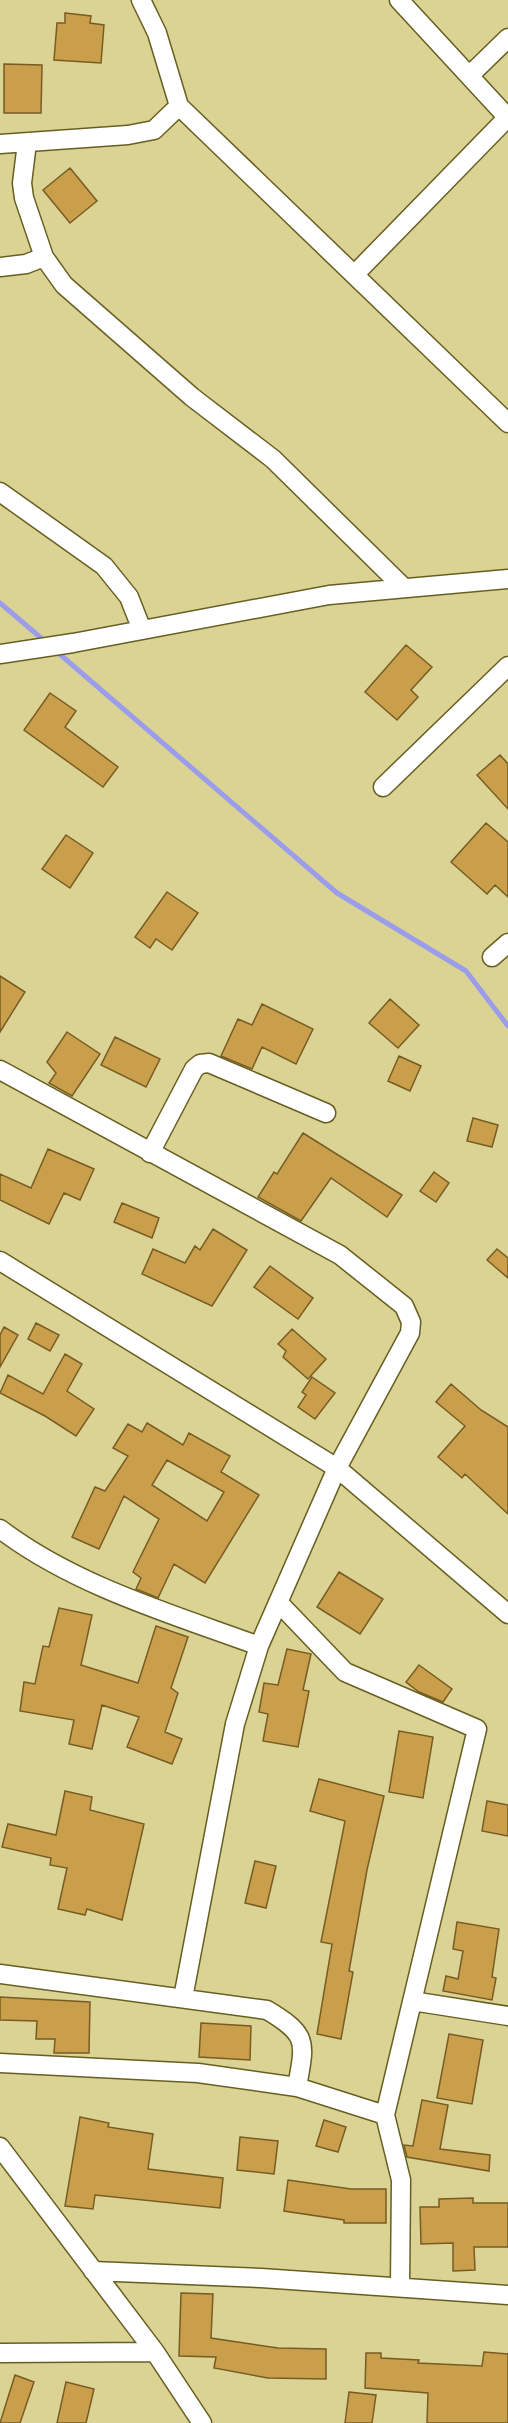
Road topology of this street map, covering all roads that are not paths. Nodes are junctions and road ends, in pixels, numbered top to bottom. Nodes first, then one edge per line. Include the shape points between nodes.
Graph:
1 (141, 0) edge
2 (399, 0) edge
3 (508, 38) edge
4 (470, 75) junction
5 (179, 106) junction
6 (508, 118) edge
7 (27, 143) junction
8 (0, 144) edge
9 (44, 258) junction
10 (0, 267) edge
11 (355, 274) junction
12 (508, 423) edge
13 (0, 492) edge
14 (508, 579) edge
15 (404, 588) junction
16 (142, 630) junction
17 (0, 654) edge
18 (508, 666) edge
19 (383, 787) dead end
20 (508, 943) edge
21 (492, 957) dead end
22 (0, 1070) edge
23 (326, 1113) dead end
24 (150, 1153) junction
25 (0, 1261) edge
26 (337, 1468) junction
27 (0, 1529) edge
28 (278, 1602) junction
29 (508, 1614) edge
30 (259, 1646) junction
31 (0, 1974) edge
32 (183, 1998) junction
33 (412, 2001) junction
34 (508, 2016) edge
35 (0, 2063) edge
36 (297, 2087) junction
37 (385, 2115) junction
38 (0, 2147) edge
39 (93, 2271) junction
40 (400, 2287) junction
41 (508, 2295) edge
42 (155, 2352) junction
43 (0, 2353) edge
44 (202, 2423) edge

1 - 5 street via 157,33
2 - 4 street
3 - 4 street
4 - 6 street
5 - 7 street via 154,130
5 - 11 street
6 - 11 street
7 - 8 street
7 - 9 street via 24,198
9 - 10 street
9 - 15 street via 87,307 192,397 273,459
11 - 12 street
13 - 16 street via 105,566 129,597
14 - 15 street
15 - 16 street via 329,595
16 - 17 street
18 - 19 street
20 - 21 street
22 - 24 street
23 - 24 street via 209,1063 200,1064
24 - 26 street via 340,1255 404,1306 411,1322 410,1334
25 - 26 street
26 - 28 street
26 - 29 street
27 - 30 street via 40,1556 124,1595
28 - 30 street
28 - 33 street via 345,1672 477,1730
30 - 32 street via 236,1724
31 - 32 street
32 - 36 street via 267,2010 291,2024 300,2036 303,2051
33 - 34 street
33 - 37 street
35 - 36 street via 198,2073
36 - 37 street
37 - 40 street via 401,2180
38 - 39 street
39 - 40 street
39 - 42 street
40 - 41 street
42 - 43 street
42 - 44 street

